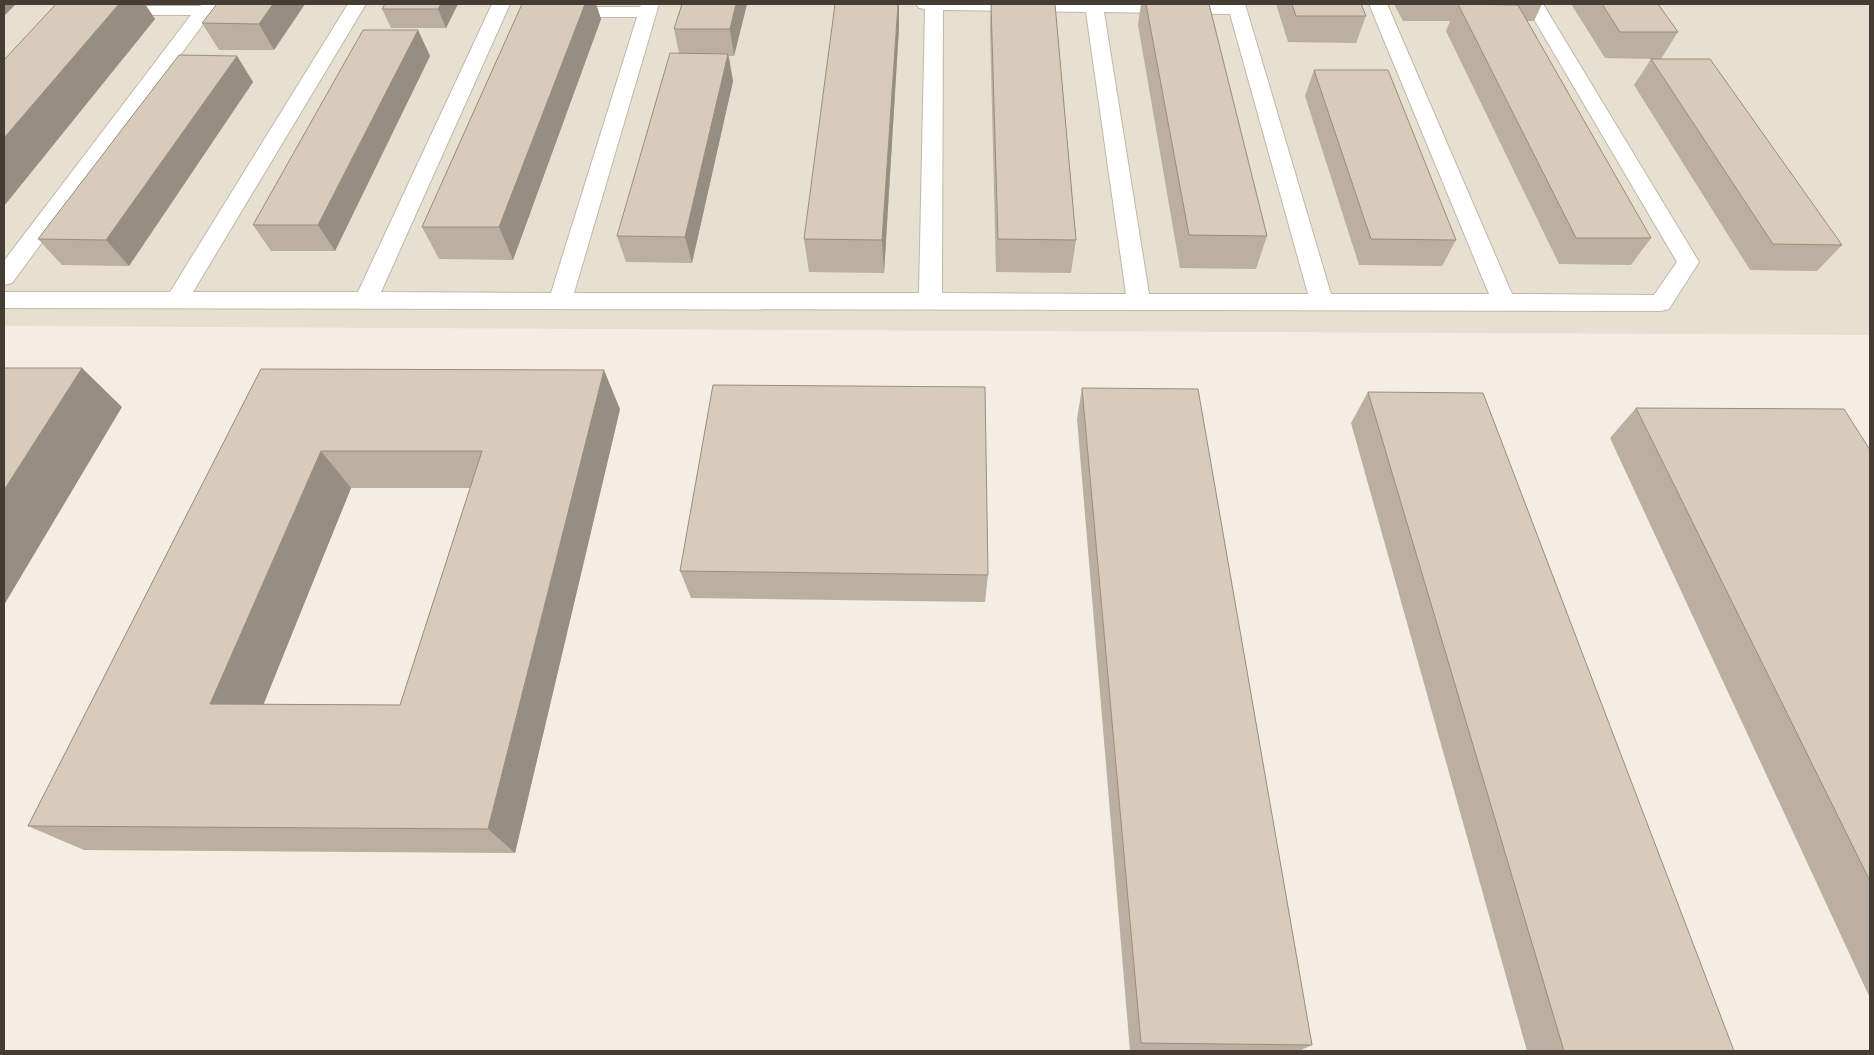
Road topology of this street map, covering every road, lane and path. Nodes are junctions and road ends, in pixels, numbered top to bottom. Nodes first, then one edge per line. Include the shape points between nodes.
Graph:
1 (357, 4) edge
2 (930, 4) edge
3 (1378, 4) edge
4 (1534, 4) edge
5 (1236, 6) edge
6 (207, 7) edge
7 (1094, 7) junction
8 (649, 8) edge
9 (505, 9) edge
10 (95, 10) edge
11 (544, 12) edge
12 (4, 277) edge
13 (4, 300) edge
14 (178, 300) junction
15 (366, 301) junction
16 (560, 301) junction
17 (930, 302) junction
18 (1140, 302) junction
19 (1322, 302) junction
20 (1504, 303) junction

1 - 14 street
2 - 7 street
2 - 17 street
3 - 20 street
4 - 20 street via 1688,262 1661,303
5 - 7 street
5 - 19 street
6 - 10 street
6 - 12 street
7 - 18 street
8 - 11 street
8 - 16 street
9 - 15 street
13 - 14 street
14 - 15 street
15 - 16 street
16 - 17 street
17 - 18 street
18 - 19 street
19 - 20 street

